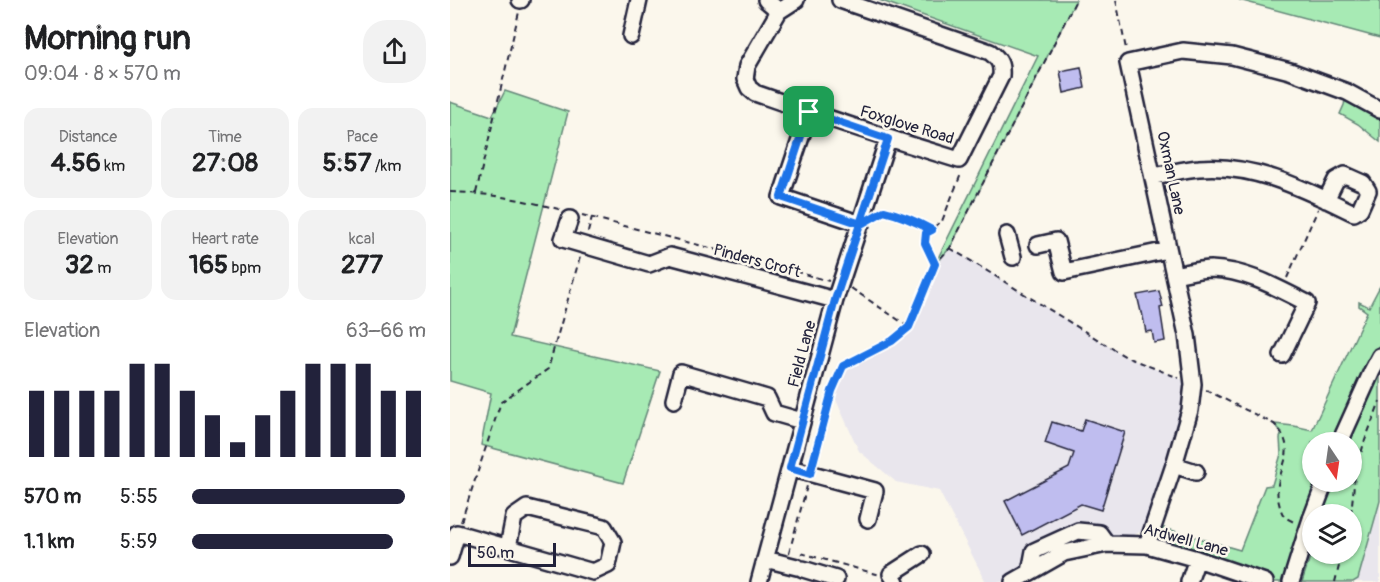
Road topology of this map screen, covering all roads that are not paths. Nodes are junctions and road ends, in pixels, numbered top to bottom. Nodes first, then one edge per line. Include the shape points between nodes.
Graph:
1 (639, 0) edge
2 (766, 0) edge
3 (796, 0) edge
4 (840, 0) edge
5 (779, 10) junction
6 (631, 36) dead end
7 (1380, 110) edge
8 (809, 112) junction
9 (888, 139) junction
10 (1153, 176) junction
11 (1324, 199) road end
12 (572, 214) road end
13 (861, 224) junction
14 (1007, 235) dead end
15 (1168, 250) junction
16 (1174, 275) junction
17 (835, 300) junction
18 (1282, 355) dead end
19 (1380, 356) edge
20 (674, 400) dead end
21 (802, 421) junction
22 (1345, 432) edge
23 (1174, 465) junction
24 (790, 468) junction
25 (1196, 472) dead end
26 (1319, 492) edge
27 (868, 519) dead end
28 (454, 532) edge
29 (1147, 545) junction
30 (508, 547) junction
31 (922, 554) dead end
32 (450, 557) edge
33 (1197, 559) junction
34 (765, 560) junction
35 (801, 568) edge
36 (888, 578) edge
37 (836, 579) dead end
38 (1251, 580) edge
39 (759, 582) edge
40 (1013, 582) edge
41 (1189, 582) edge
42 (1265, 582) edge
43 (1292, 582) edge

1 - 6 street
2 - 5 street
3 - 5 street, Foxglove Road
4 - 9 street, Foxglove Road via 990,52 1002,65 1001,76 959,160
5 - 8 street, Foxglove Road via 747,66 745,79 755,93
7 - 10 street, Oxman Lane via 1337,88 1232,56 1183,51 1128,63
8 - 9 street, Foxglove Road
8 - 13 street via 781,197
9 - 13 street, Field Lane
10 - 11 street via 1199,168 1233,168 1272,177
10 - 15 street, Oxman Lane
12 - 17 street, Pinders Croft via 563,239 649,264 670,256
13 - 17 street, Field Lane
14 - 15 street via 1012,254 1056,241 1064,272
15 - 16 street, Oxman Lane
16 - 18 street via 1209,269 1240,272 1306,303
16 - 23 street, Oxman Lane via 1193,384 1190,410
17 - 21 street, Field Lane
19 - 22 street
20 - 21 street via 681,373 767,398 774,413
21 - 24 street, Field Lane
23 - 25 street
23 - 29 street, Oxman Lane
24 - 27 street via 875,491
24 - 34 street, Field Lane
26 - 43 street, bridge via 1303,521 1305,537
28 - 30 street
28 - 32 street
29 - 33 street, Ardwell Lane
29 - 40 street, Ardwell Lane via 1107,544 1064,553
30 - 30 street via 593,572 608,565 613,542 604,527 527,508 514,517
31 - 36 street
33 - 38 street, Ardwell Lane
33 - 41 street
34 - 35 street
34 - 39 street, Field Lane
35 - 37 street
38 - 42 street, Ardwell Lane

